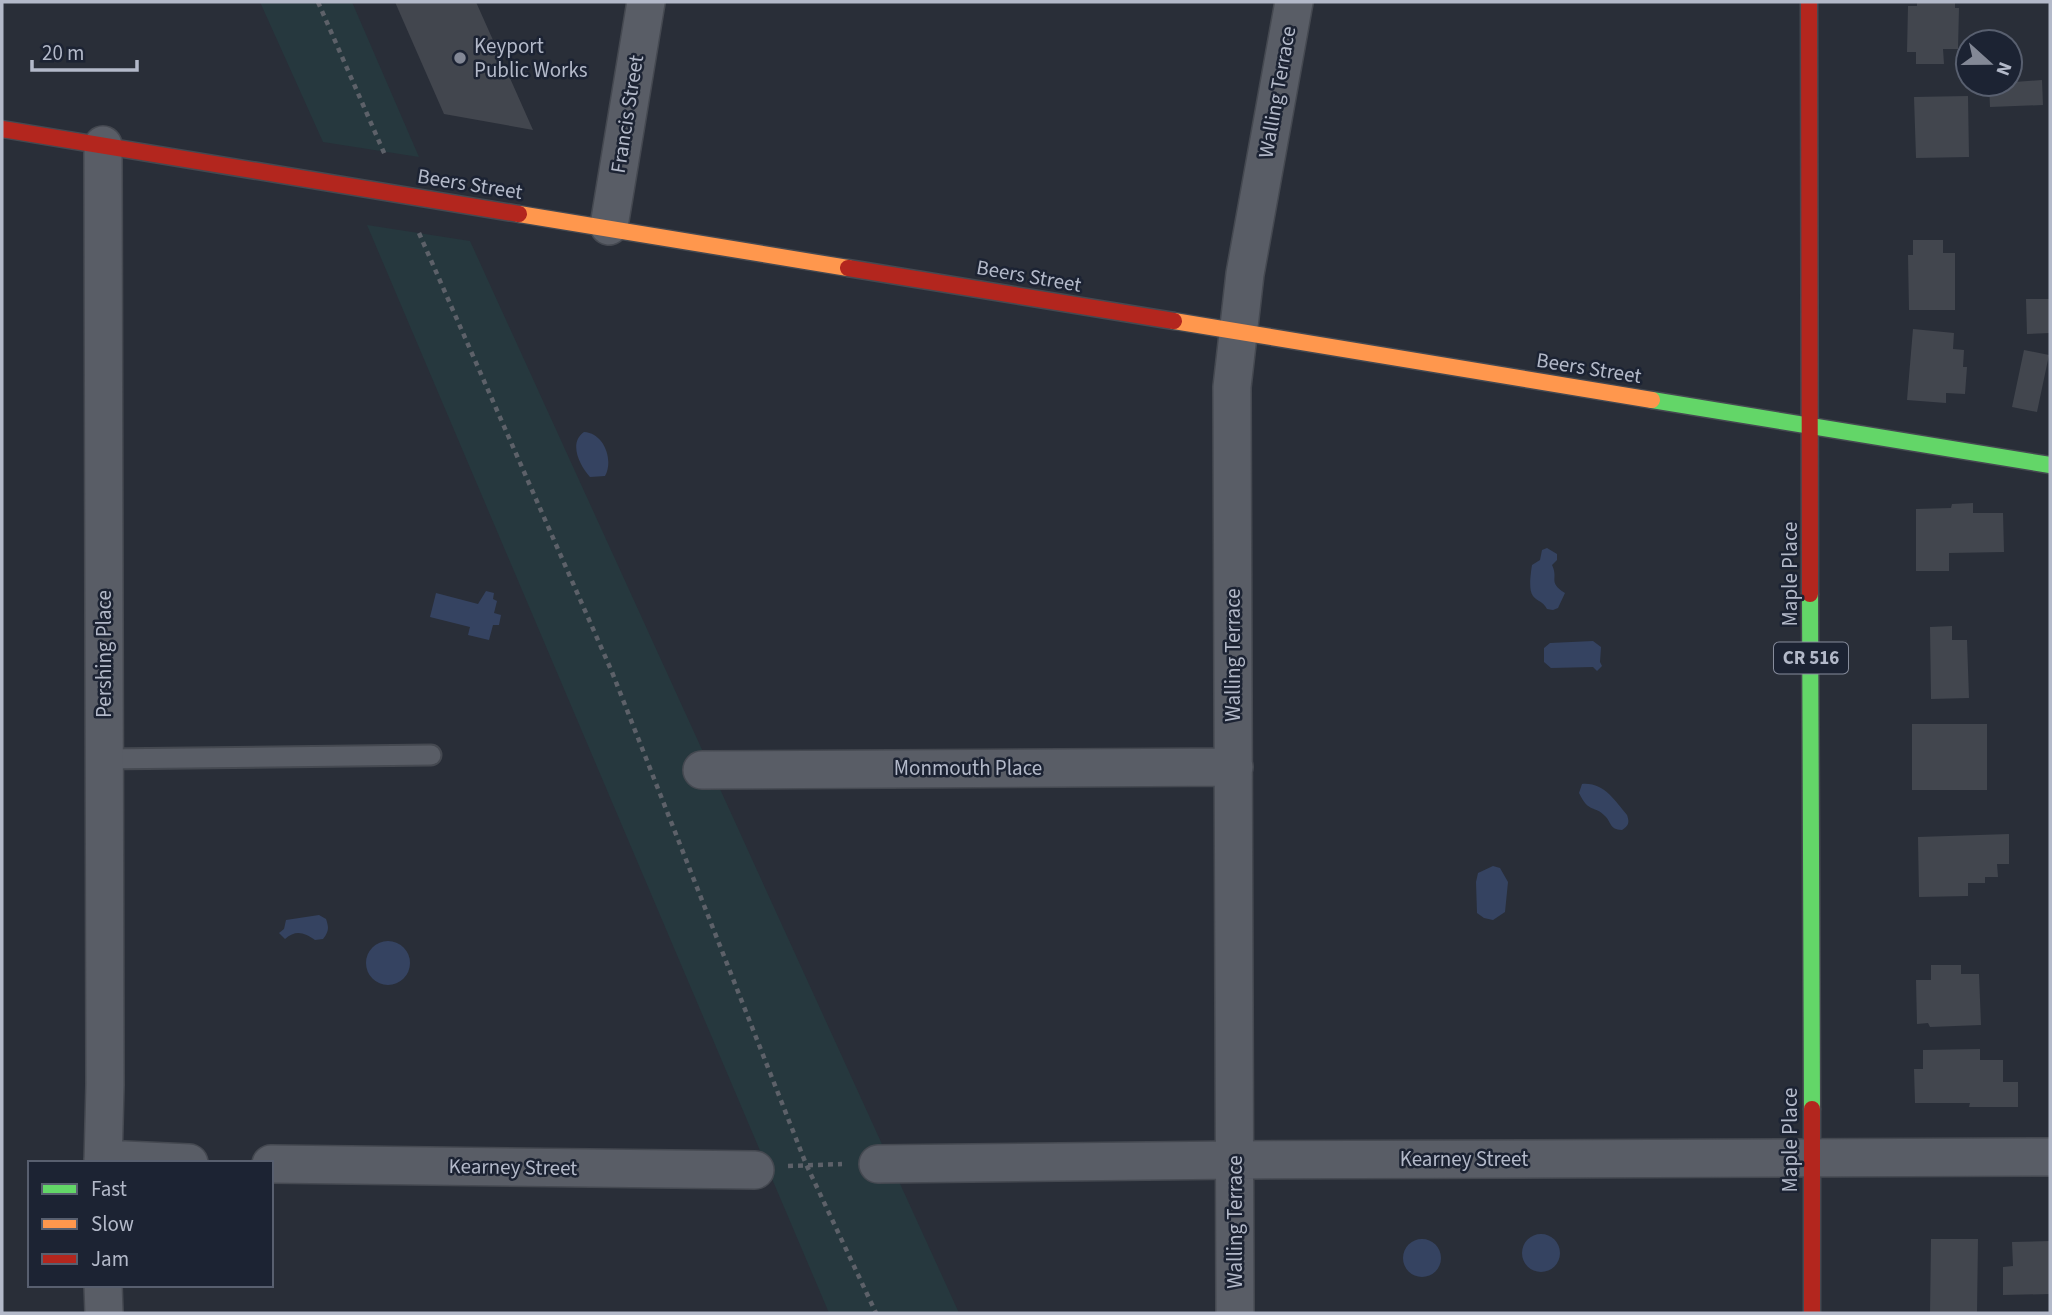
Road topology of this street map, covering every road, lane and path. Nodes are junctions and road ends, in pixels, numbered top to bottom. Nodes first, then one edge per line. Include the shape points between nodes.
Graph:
1 (318, 2) edge
2 (646, 2) edge
3 (1294, 2) edge
4 (1809, 2) edge
5 (2, 129) edge
6 (103, 145) junction
7 (402, 195) junction
8 (609, 226) junction
9 (1238, 332) junction
10 (1811, 426) junction
11 (2050, 465) edge
12 (431, 755) dead end
13 (104, 759) junction
14 (1234, 767) junction
15 (702, 769) dead end
16 (2050, 1157) edge
17 (1812, 1158) junction
18 (1235, 1160) junction
19 (103, 1161) edge
20 (273, 1164) edge
21 (806, 1164) junction
22 (878, 1164) joint
23 (755, 1170) joint
24 (103, 1287) edge
25 (104, 1313) edge
26 (876, 1313) edge
27 (1235, 1313) edge
28 (1812, 1313) edge

1 - 7 path
2 - 8 street, Francis Street
3 - 9 street, Walling Terrace
4 - 10 street, Maple Place / CR 516
5 - 6 street, Beers Street
6 - 7 street, Beers Street
6 - 13 street, Pershing Place
7 - 8 street, Beers Street
7 - 21 path via 612,671
8 - 9 street, Beers Street
9 - 10 street, Beers Street
9 - 14 street, Walling Terrace via 1231,387
10 - 11 street, Beers Street
10 - 17 street, Maple Place / CR 516
12 - 13 lane
13 - 19 street, Pershing Place
14 - 15 street, Monmouth Place
14 - 18 street, Walling Terrace
16 - 17 street, Kearney Street
17 - 18 street, Kearney Street
17 - 28 street, Maple Place / CR 516
18 - 22 street, Kearney Street
18 - 27 street, Walling Terrace
20 - 23 street, Kearney Street
21 - 22 path
21 - 23 path
21 - 26 path
24 - 25 street

